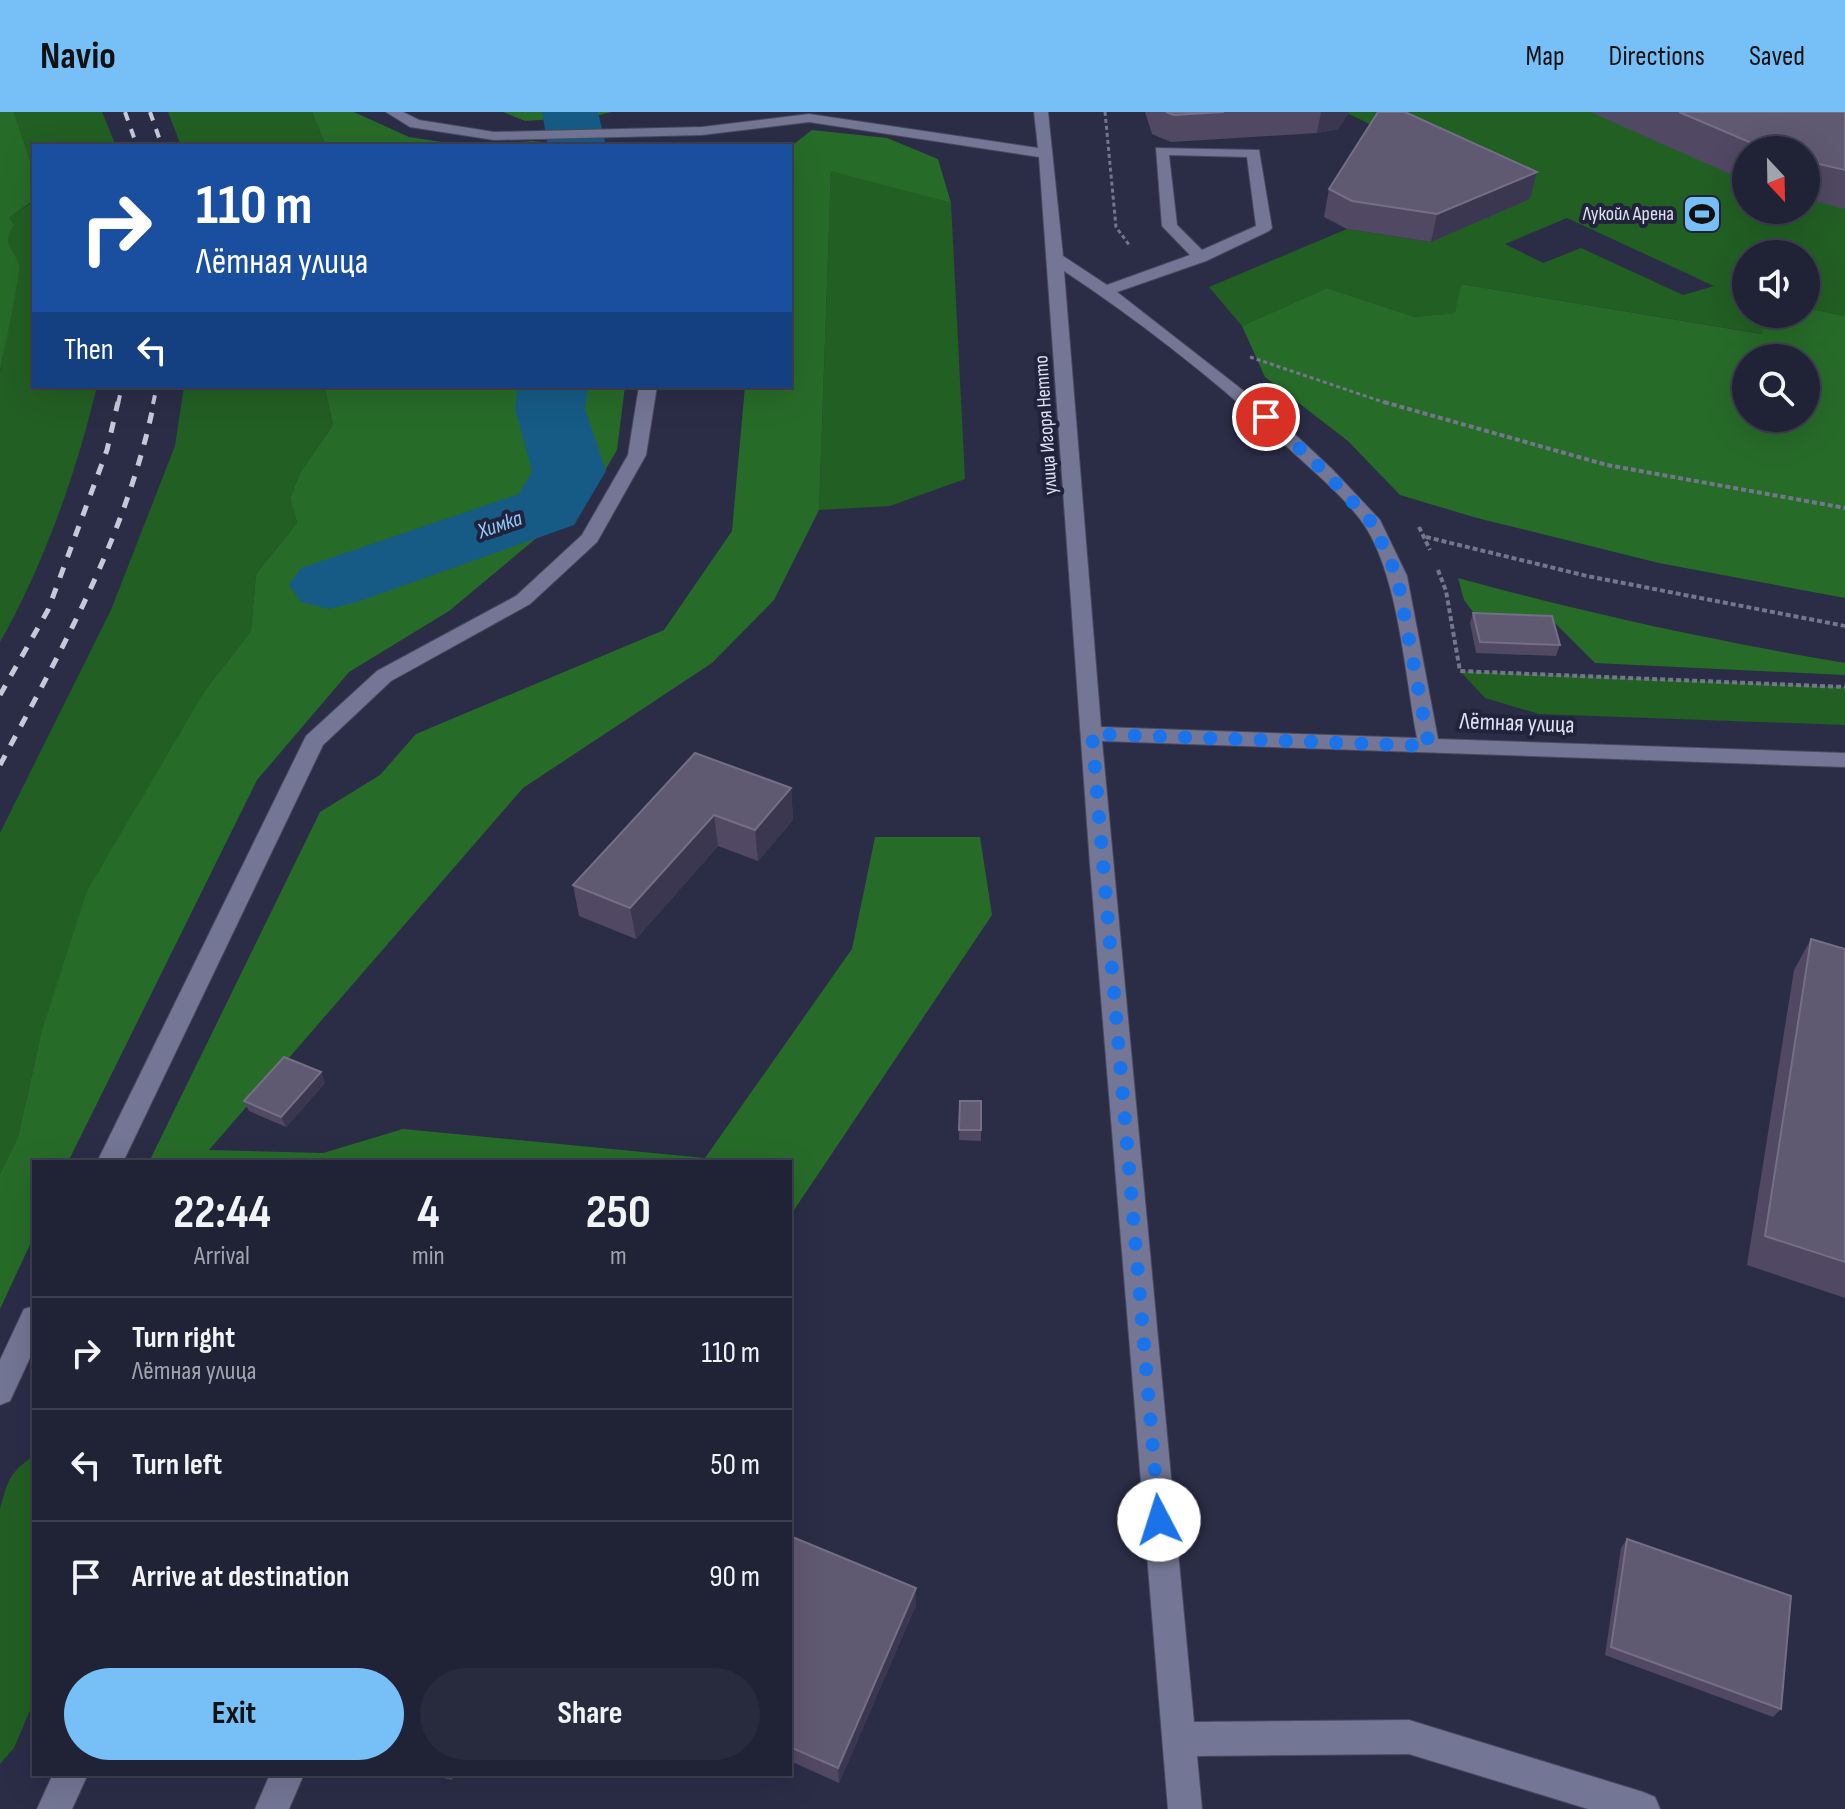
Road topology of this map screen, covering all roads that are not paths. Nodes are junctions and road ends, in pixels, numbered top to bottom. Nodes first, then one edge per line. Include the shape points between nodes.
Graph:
1 (393, 112) edge
2 (833, 112) edge
3 (1041, 112) edge
4 (809, 118) junction
5 (700, 139) edge
6 (1047, 154) junction
7 (1055, 258) junction
8 (1201, 258) junction
9 (1105, 291) junction
10 (648, 388) edge
11 (1092, 734) junction
12 (1429, 746) junction
13 (1845, 760) edge
14 (111, 1160) edge
15 (32, 1322) edge
16 (0, 1392) edge
17 (1179, 1739) junction
18 (70, 1776) edge
19 (286, 1776) edge
20 (54, 1809) edge
21 (272, 1809) edge
22 (1185, 1809) edge
23 (1643, 1809) edge

1 - 5 street via 415,124 494,136 615,132
2 - 4 street
3 - 6 street, улица Игоря Нетто
4 - 5 street
4 - 6 street
6 - 7 street, улица Игоря Нетто
7 - 9 street
7 - 11 street, улица Игоря Нетто
8 - 8 street via 1264,228 1254,153 1161,151 1170,226
8 - 9 street
9 - 12 street via 1266,417 1373,524 1397,576
10 - 14 street via 637,455 590,538 523,600 384,676 314,741
11 - 12 street, Лётная улица
11 - 17 street, улица Игоря Нетто
12 - 13 street, Лётная улица
15 - 16 street
17 - 22 street, улица Игоря Нетто
17 - 23 street via 1409,1737
18 - 20 street
19 - 21 street

